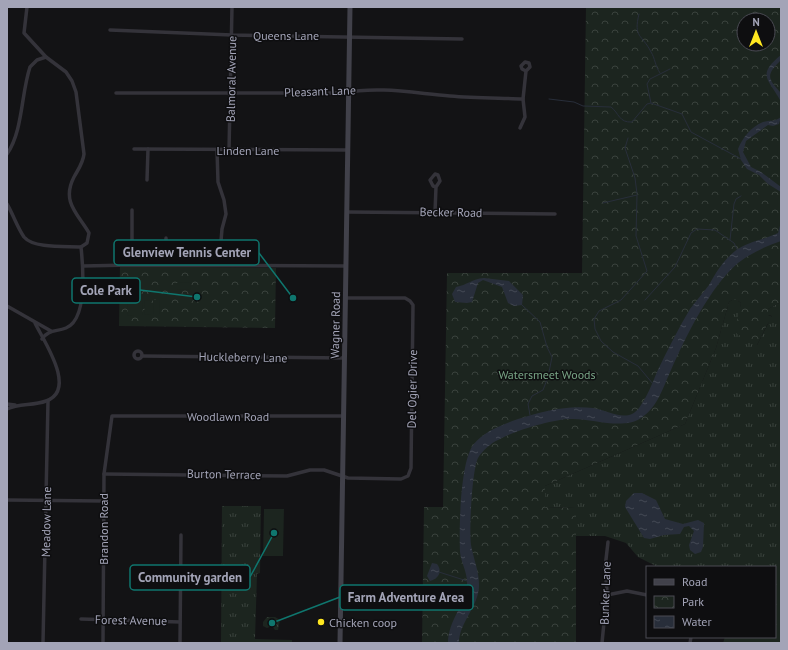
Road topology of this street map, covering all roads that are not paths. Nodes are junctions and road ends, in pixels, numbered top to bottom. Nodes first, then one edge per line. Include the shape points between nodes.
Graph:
1 (27, 7) edge
2 (232, 7) edge
3 (350, 7) edge
4 (110, 30) dead end
5 (232, 35) junction
6 (349, 36) junction
7 (462, 39) dead end
8 (46, 57) junction
9 (526, 71) dead end
10 (230, 92) junction
11 (348, 92) junction
12 (116, 93) dead end
13 (523, 98) junction
14 (520, 128) dead end
15 (134, 149) dead end
16 (148, 149) junction
17 (217, 150) junction
18 (229, 150) junction
19 (348, 150) junction
20 (7, 154) edge
21 (147, 180) dead end
22 (436, 187) dead end
23 (7, 204) edge
24 (132, 210) dead end
25 (347, 212) junction
26 (435, 212) junction
27 (555, 214) dead end
28 (166, 238) dead end
29 (81, 247) junction
30 (132, 264) junction
31 (166, 265) junction
32 (219, 265) junction
33 (83, 266) junction
34 (346, 266) junction
35 (345, 298) junction
36 (7, 306) edge
37 (35, 322) junction
38 (52, 331) junction
39 (42, 339) junction
40 (142, 356) dead end
41 (344, 358) junction
42 (48, 401) junction
43 (7, 404) edge
44 (15, 405) junction
45 (7, 409) edge
46 (112, 416) joint
47 (344, 416) junction
48 (104, 474) junction
49 (343, 477) junction
50 (7, 500) edge
51 (46, 500) junction
52 (103, 501) junction
53 (181, 535) dead end
54 (608, 542) dead end
55 (341, 593) junction
56 (386, 594) dead end
57 (607, 595) junction
58 (646, 595) edge
59 (81, 619) dead end
60 (103, 620) junction
61 (180, 622) junction
62 (43, 643) edge
63 (103, 643) edge
64 (180, 643) edge
65 (340, 643) edge
66 (602, 643) edge

1 - 8 street via 24,33
2 - 5 street, Balmoral Avenue
3 - 6 street, Wagner Road
4 - 5 street, Queens Lane
5 - 6 street, Queens Lane
5 - 10 street, Balmoral Avenue
6 - 7 street, Queens Lane
6 - 11 street, Wagner Road
8 - 20 street via 37,60 30,67 16,135
8 - 29 street via 66,72 76,92 84,154 71,184 70,198 74,211 89,233 87,243
9 - 13 street
10 - 11 street, Pleasant Lane
10 - 12 street, Pleasant Lane
10 - 18 street, Balmoral Avenue
11 - 13 street, Pleasant Lane via 364,89 399,90 448,96
11 - 19 street, Wagner Road
13 - 14 street via 525,117
15 - 16 street, Linden Lane
16 - 17 street, Linden Lane
16 - 21 street
17 - 18 street, Linden Lane
17 - 32 street via 218,182 226,214
18 - 19 street, Linden Lane
19 - 25 street, Wagner Road
22 - 26 street
23 - 29 street via 28,241 39,245
24 - 30 street
25 - 26 street, Becker Road
25 - 34 street, Wagner Road
26 - 27 street, Becker Road
28 - 31 street
29 - 33 street
30 - 31 street
30 - 33 street
31 - 32 street
32 - 34 street
33 - 38 street via 81,304 77,318 67,328
34 - 35 street, Wagner Road
35 - 41 street, Wagner Road
35 - 49 street, Del Ogier Drive via 405,298 412,303 413,309 410,474 402,479
36 - 37 street
37 - 38 street
37 - 39 street
38 - 39 street
39 - 42 street via 57,365 59,378 58,391
40 - 41 street, Huckleberry Lane
41 - 47 street, Wagner Road
42 - 44 street
42 - 51 street, Meadow Lane
43 - 44 street
44 - 45 street
46 - 47 street, Woodlawn Road
46 - 48 street, Brandon Road
47 - 49 street, Wagner Road
48 - 49 street, Burton Terrace via 286,476 310,470 324,470
48 - 52 street, Brandon Road
49 - 55 street, Wagner Road
50 - 51 street
51 - 52 street
51 - 62 street, Meadow Lane
52 - 60 street, Brandon Road
53 - 61 street
54 - 57 street, Bunker Lane via 605,568
55 - 56 street
55 - 65 street, Wagner Road
57 - 58 street via 627,591
57 - 66 street, Bunker Lane
59 - 60 street, Forest Avenue
60 - 61 street, Forest Avenue
60 - 63 street, Brandon Road
61 - 64 street

